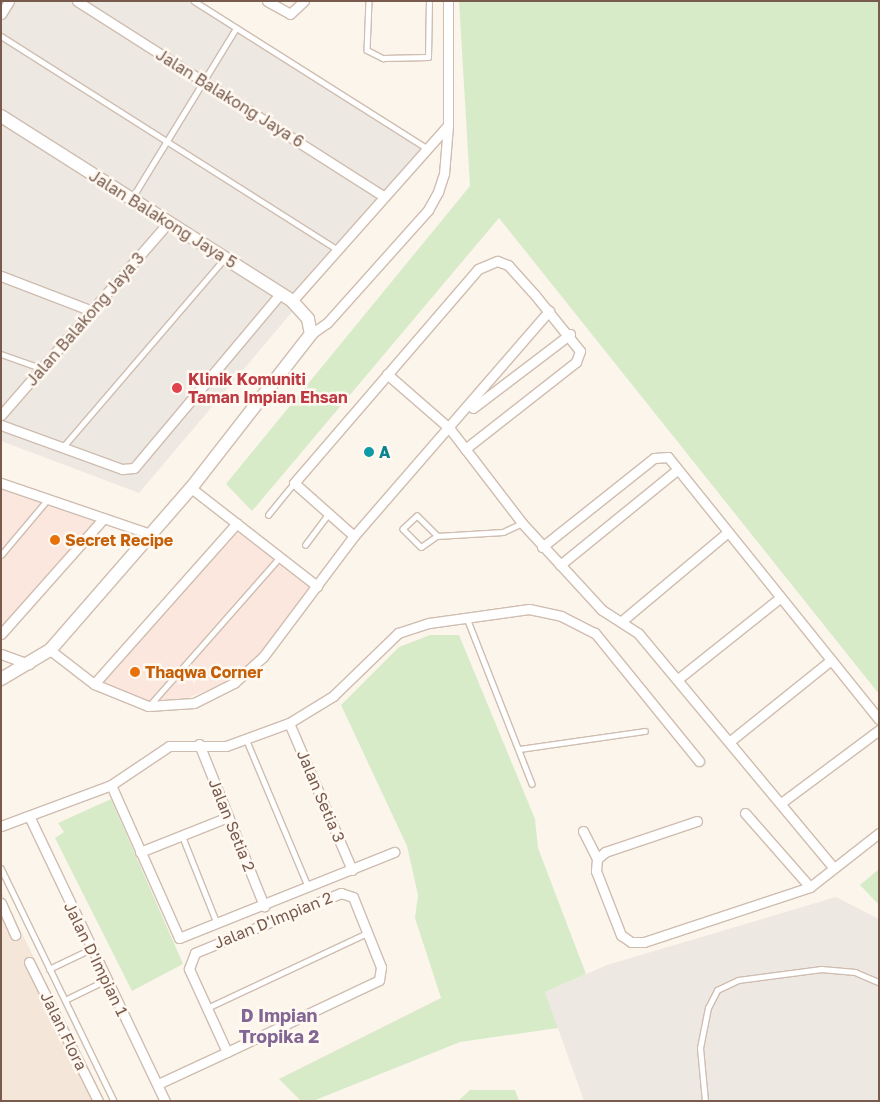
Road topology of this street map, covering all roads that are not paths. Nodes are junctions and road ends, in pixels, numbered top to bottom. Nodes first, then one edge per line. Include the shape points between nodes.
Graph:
1 (9, 1) edge
2 (77, 1) edge
3 (194, 1) edge
4 (267, 1) edge
5 (304, 1) edge
6 (368, 1) edge
7 (429, 1) edge
8 (448, 1) edge
9 (1, 14) edge
10 (236, 28) junction
11 (1, 36) edge
12 (204, 82) junction
13 (1, 116) edge
14 (448, 124) junction
15 (167, 141) junction
16 (425, 147) junction
17 (383, 196) junction
18 (131, 199) junction
19 (168, 223) junction
20 (337, 249) junction
21 (225, 258) junction
22 (1, 276) edge
23 (280, 294) junction
24 (292, 301) junction
25 (92, 311) junction
26 (549, 311) junction
27 (310, 334) junction
28 (570, 334) junction
29 (1, 354) edge
30 (41, 368) junction
31 (387, 374) junction
32 (1, 415) edge
33 (460, 417) junction
34 (1, 425) edge
35 (450, 429) junction
36 (62, 447) junction
37 (465, 449) junction
38 (678, 470) junction
39 (1, 483) edge
40 (294, 484) junction
41 (191, 488) junction
42 (48, 499) junction
43 (328, 514) junction
44 (268, 515) dead end
45 (104, 518) junction
46 (237, 523) junction
47 (522, 523) junction
48 (728, 532) junction
49 (150, 534) junction
50 (354, 536) junction
51 (437, 536) junction
52 (305, 545) dead end
53 (542, 547) junction
54 (1, 555) edge
55 (280, 557) junction
56 (560, 566) junction
57 (317, 586) junction
58 (780, 598) junction
59 (467, 616) junction
60 (623, 620) junction
61 (1, 634) edge
62 (50, 650) junction
63 (1, 654) edge
64 (831, 660) junction
65 (29, 664) junction
66 (1, 679) edge
67 (678, 679) junction
68 (94, 684) junction
69 (148, 706) junction
70 (879, 719) edge
71 (290, 723) junction
72 (879, 730) edge
73 (645, 731) dead end
74 (247, 741) junction
75 (729, 742) junction
76 (199, 744) junction
77 (520, 749) junction
78 (700, 762) dead end
79 (532, 784) dead end
80 (111, 785) junction
81 (781, 803) junction
82 (745, 813) dead end
83 (29, 816) junction
84 (228, 817) junction
85 (697, 821) dead end
86 (1, 826) edge
87 (583, 831) dead end
88 (879, 833) edge
89 (182, 836) junction
90 (140, 852) junction
91 (394, 852) dead end
92 (597, 859) junction
93 (1, 868) edge
94 (834, 868) junction
95 (352, 870) junction
96 (810, 886) junction
97 (309, 888) junction
98 (1, 903) edge
99 (264, 906) junction
100 (218, 924) junction
101 (368, 933) junction
102 (15, 935) dead end
103 (91, 948) junction
104 (29, 962) dead end
105 (49, 969) junction
106 (106, 980) junction
107 (879, 982) edge
108 (67, 999) junction
109 (207, 1008) junction
110 (227, 1052) junction
111 (158, 1084) junction
112 (98, 1101) edge
113 (114, 1101) edge
114 (165, 1101) edge
115 (705, 1101) edge

1 - 9 street
2 - 12 street, Jalan Balakong Jaya 6
3 - 10 lane
4 - 5 street via 290,14
6 - 7 lane via 367,50 383,58 428,57
8 - 14 street
10 - 12 lane
10 - 16 lane
11 - 15 lane
12 - 15 lane
12 - 17 street, Jalan Balakong Jaya 6
13 - 18 street, Jalan Balakong Jaya 5
14 - 16 street
14 - 27 street via 444,174 428,210 327,323
15 - 18 lane
15 - 20 lane
16 - 17 street
17 - 20 street
18 - 19 street, Jalan Balakong Jaya 5
19 - 21 street, Jalan Balakong Jaya 5
19 - 25 street, Jalan Balakong Jaya 3
20 - 24 street
21 - 23 street, Jalan Balakong Jaya 5
21 - 36 lane
22 - 25 street
23 - 24 street, Jalan Balakong Jaya 5
23 - 36 street via 134,468 122,469
24 - 27 street, Jalan Balakong Jaya 5 via 308,319
25 - 30 street, Jalan Balakong Jaya 3
26 - 28 street
26 - 31 street via 508,265 486,262
26 - 33 street
27 - 41 street
28 - 33 street
28 - 37 street via 580,351 576,362
29 - 30 lane
30 - 32 street, Jalan Balakong Jaya 3
31 - 35 street
31 - 40 street
33 - 35 street
34 - 36 street
35 - 37 street
35 - 50 street
37 - 47 street
38 - 48 street
38 - 53 street via 668,457 654,458
38 - 56 street
39 - 42 street
40 - 43 street
40 - 44 lane
41 - 46 street
41 - 49 street
42 - 45 street
42 - 54 lane
43 - 50 street
43 - 52 lane
45 - 49 street
45 - 61 street
46 - 55 street
46 - 68 street
47 - 51 lane via 503,532
47 - 53 street
48 - 58 street
48 - 60 street
49 - 62 street
50 - 57 street
51 - 51 lane via 420,547 404,529 417,516
53 - 56 street
55 - 57 street
55 - 69 lane
56 - 60 street via 602,610
57 - 69 street via 263,657 234,683 194,703
58 - 64 street
58 - 67 street
59 - 71 street via 398,633 332,696
59 - 77 lane
59 - 78 street via 528,609 561,616 595,633
60 - 67 street
62 - 65 street
62 - 68 street
63 - 65 street
64 - 70 street
64 - 75 street
65 - 66 street
67 - 75 street
68 - 69 street
71 - 74 street
71 - 95 street, Jalan Setia 3
72 - 81 street
73 - 77 lane
74 - 76 street
74 - 97 lane
75 - 81 street
76 - 80 street via 169,746
76 - 84 street, Jalan Setia 2
77 - 79 lane
80 - 83 street
80 - 90 street
81 - 94 street
82 - 96 street
83 - 86 street
83 - 103 street, Jalan D'Impian 1
84 - 89 street
84 - 99 street, Jalan Setia 2
85 - 92 street via 605,852
87 - 92 street
88 - 94 street
89 - 90 street
89 - 100 lane
90 - 100 street via 174,934 186,937
91 - 95 street
92 - 96 street via 596,871 621,935 631,942 762,906
93 - 105 lane
94 - 96 street
95 - 97 street
97 - 99 street
98 - 102 street
99 - 100 street
101 - 109 lane
101 - 109 street, Jalan D'Impian 2 via 353,897 341,892 195,953 189,969
101 - 110 street, Jalan D'Impian 2 via 382,967 379,980
103 - 105 lane
103 - 106 street, Jalan D'Impian 1
104 - 112 street, Jalan Flora
105 - 108 lane
106 - 108 lane
106 - 111 street, Jalan D'Impian 1
107 - 115 lane via 855,972 821,969 738,980 717,990 708,1008 700,1048
108 - 113 lane
109 - 110 street, Jalan D'Impian 2
110 - 111 street, Jalan D'Impian 2
111 - 114 street, Jalan D'Impian 1

